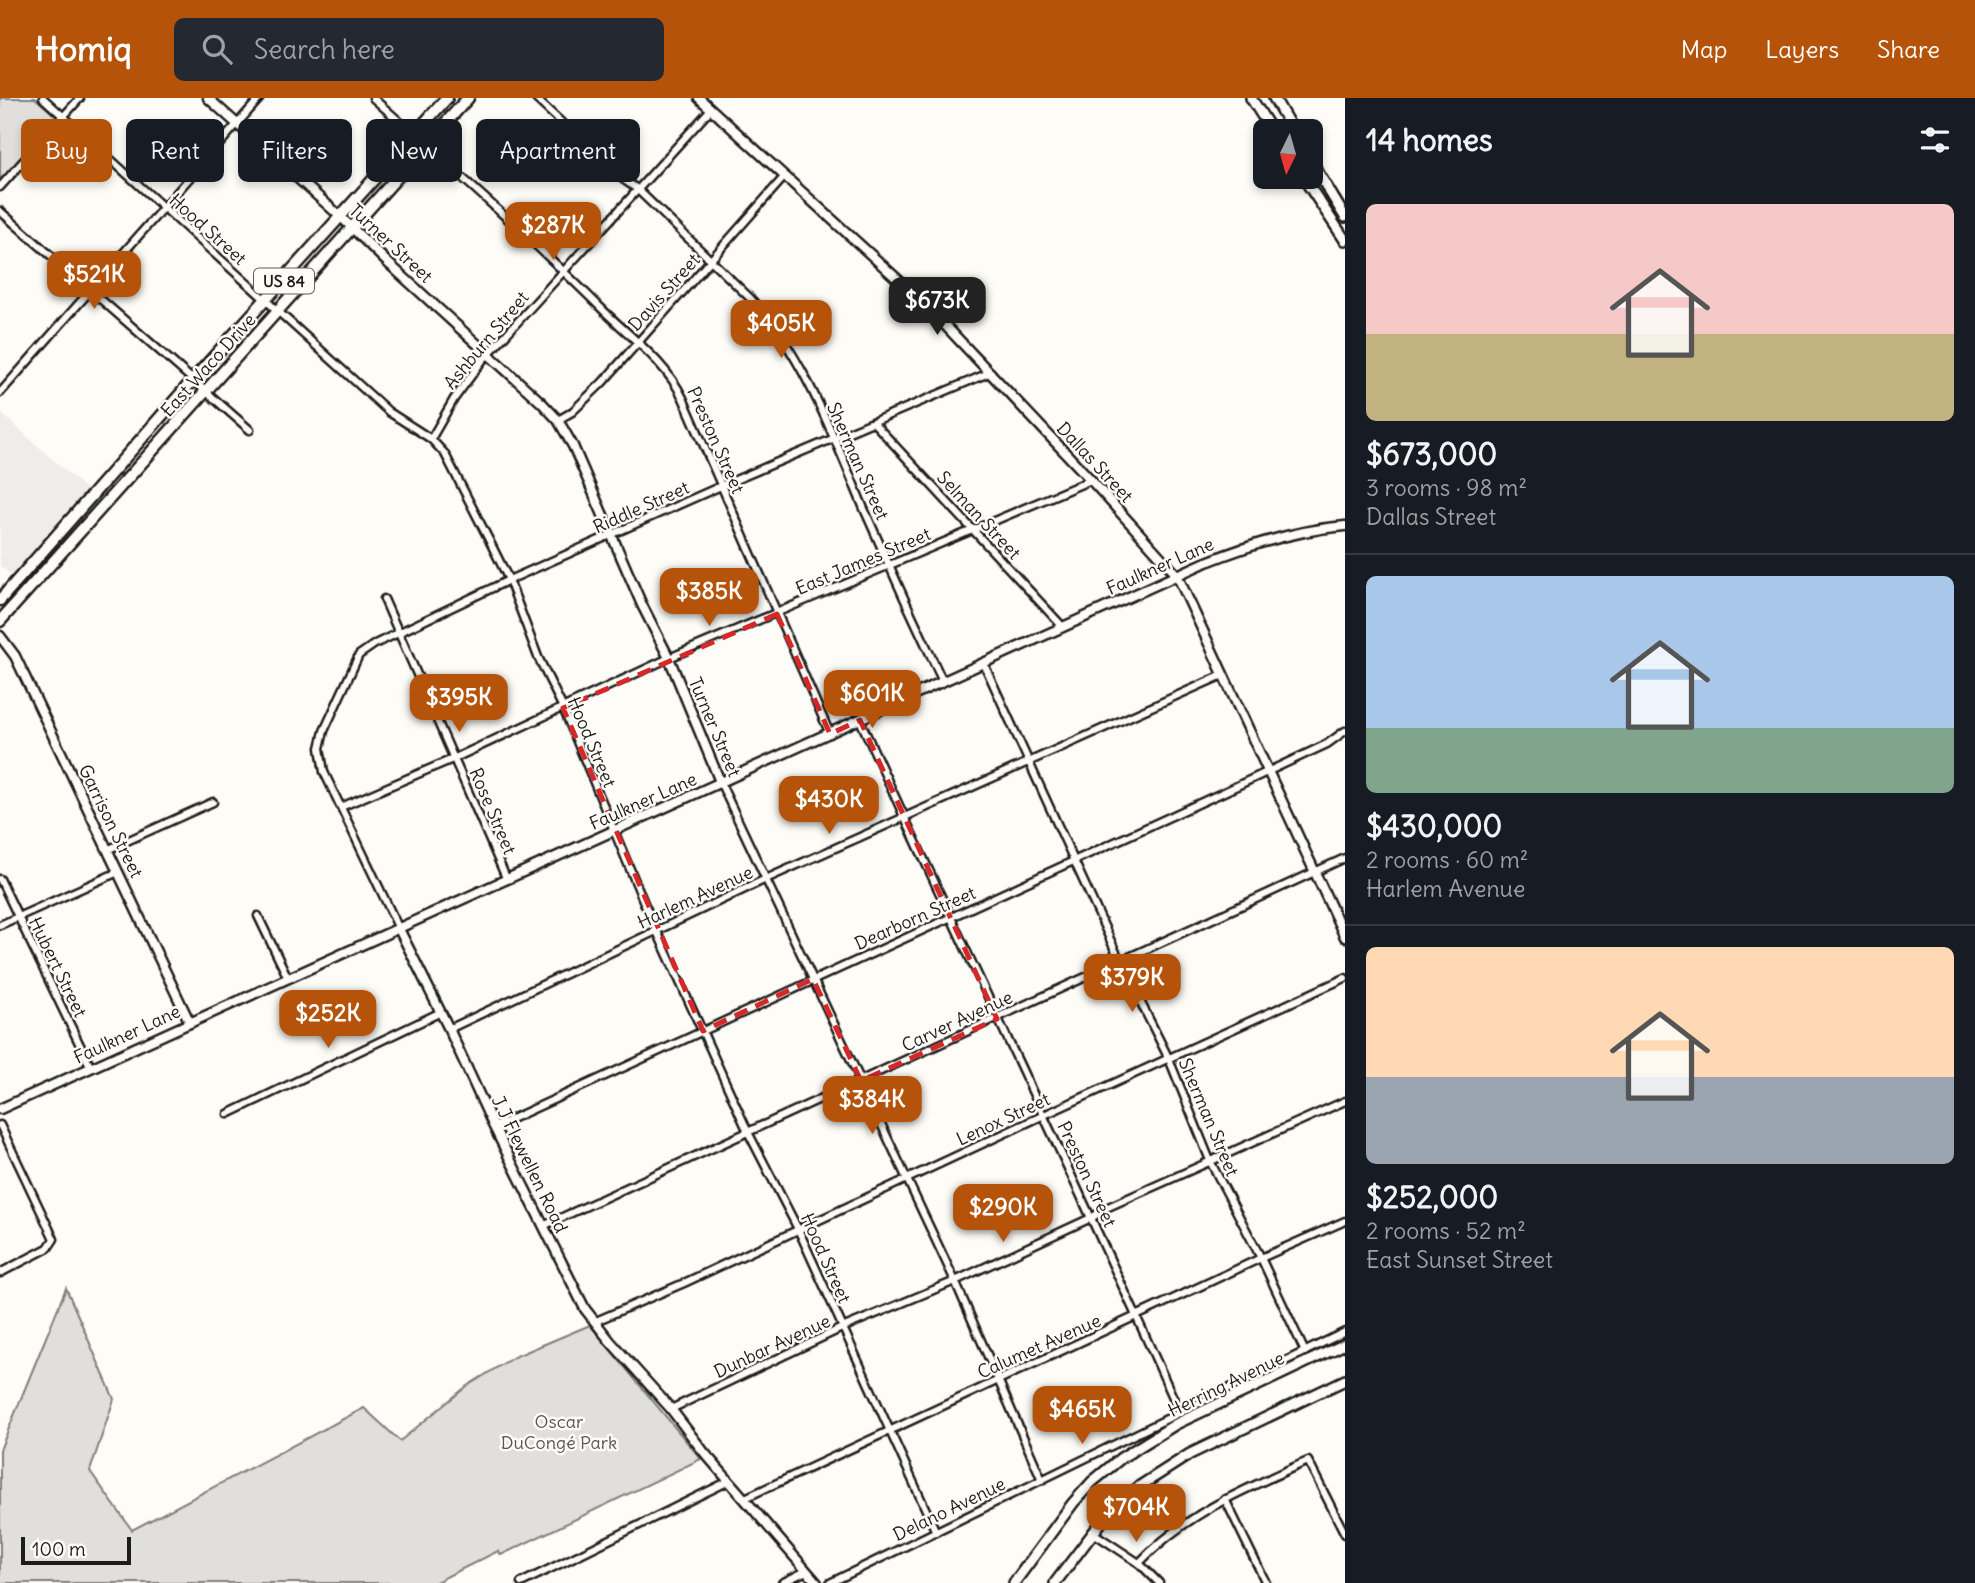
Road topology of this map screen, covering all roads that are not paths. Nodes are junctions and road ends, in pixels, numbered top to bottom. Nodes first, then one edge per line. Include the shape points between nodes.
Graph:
1 (43, 98) edge
2 (80, 98) edge
3 (208, 98) edge
4 (260, 98) edge
5 (373, 98) edge
6 (447, 98) edge
7 (468, 98) edge
8 (535, 98) edge
9 (699, 98) edge
10 (1251, 98) edge
11 (1274, 98) edge
12 (711, 109) junction
13 (63, 116) junction
14 (397, 119) edge
15 (429, 119) edge
16 (450, 119) edge
17 (1264, 119) edge
18 (1286, 119) edge
19 (237, 125) junction
20 (785, 176) junction
21 (462, 177) edge
22 (1323, 181) edge
23 (373, 182) edge
24 (393, 182) edge
25 (0, 187) edge
26 (637, 189) junction
27 (1311, 189) edge
28 (163, 208) junction
29 (0, 211) edge
30 (341, 217) junction
31 (1345, 217) edge
32 (352, 227) junction
33 (1345, 240) edge
34 (710, 261) junction
35 (564, 270) junction
36 (91, 290) junction
37 (266, 301) junction
38 (277, 311) junction
39 (637, 343) junction
40 (488, 354) junction
41 (990, 372) junction
42 (193, 380) junction
43 (205, 392) junction
44 (0, 393) edge
45 (558, 420) junction
46 (873, 422) junction
47 (250, 430) dead end
48 (834, 438) junction
49 (431, 439) junction
50 (1090, 480) junction
51 (721, 486) junction
52 (1345, 526) edge
53 (974, 528) junction
54 (612, 536) junction
55 (888, 565) junction
56 (1177, 575) junction
57 (509, 580) junction
58 (384, 599) dead end
59 (0, 600) edge
60 (777, 614) junction
61 (0, 621) edge
62 (1063, 627) junction
63 (398, 632) junction
64 (0, 636) edge
65 (669, 658) junction
66 (984, 664) junction
67 (1223, 675) junction
68 (943, 682) junction
69 (335, 705) joint
70 (563, 708) junction
71 (860, 720) junction
72 (1345, 731) edge
73 (830, 734) junction
74 (455, 758) junction
75 (1028, 761) junction
76 (1269, 770) junction
77 (721, 783) junction
78 (213, 802) dead end
79 (341, 807) junction
80 (904, 818) junction
81 (613, 831) junction
82 (107, 850) junction
83 (1345, 858) edge
84 (1074, 861) junction
85 (1315, 871) junction
86 (118, 872) junction
87 (0, 878) edge
88 (768, 878) junction
89 (507, 880) junction
90 (18, 916) junction
91 (258, 916) dead end
92 (950, 918) junction
93 (0, 925) edge
94 (399, 929) junction
95 (657, 931) junction
96 (1345, 937) edge
97 (1120, 961) junction
98 (288, 978) junction
99 (1345, 978) edge
100 (813, 979) junction
101 (441, 1012) junction
102 (997, 1019) junction
103 (190, 1023) junction
104 (449, 1029) junction
105 (703, 1031) junction
106 (1169, 1059) junction
107 (91, 1068) junction
108 (861, 1081) junction
109 (1345, 1101) edge
110 (0, 1110) edge
111 (228, 1114) dead end
112 (1044, 1115) junction
113 (0, 1125) edge
114 (494, 1127) junction
115 (748, 1132) junction
116 (1211, 1163) junction
117 (908, 1179) junction
118 (1093, 1217) junction
119 (1345, 1221) edge
120 (543, 1226) junction
121 (798, 1229) junction
122 (1261, 1258) junction
123 (0, 1273) edge
124 (955, 1281) junction
125 (1137, 1317) junction
126 (596, 1321) junction
127 (842, 1328) junction
128 (1345, 1332) edge
129 (1345, 1344) edge
130 (1305, 1352) junction
131 (999, 1379) junction
132 (1345, 1380) edge
133 (671, 1409) junction
134 (1180, 1413) junction
135 (890, 1431) junction
136 (1042, 1480) junction
137 (729, 1481) junction
138 (745, 1498) junction
139 (1225, 1499) junction
140 (936, 1532) junction
141 (1092, 1532) junction
142 (1345, 1534) edge
143 (1139, 1563) junction
144 (806, 1571) junction
145 (530, 1581) edge
146 (521, 1583) edge
147 (782, 1583) edge
148 (817, 1583) edge
149 (830, 1583) edge
150 (1014, 1583) edge
151 (1055, 1583) edge
152 (1159, 1583) edge
153 (1266, 1583) edge

1 - 13 street, Hood Street
2 - 13 street
3 - 19 street, Turner Street
4 - 19 street
5 - 14 street, Preston Street
6 - 15 main road, East Waco Drive / US 84
7 - 16 main road, East Waco Drive / US 84
8 - 26 street, Sherman Street
9 - 12 street, Dallas Street
10 - 17 main road
11 - 18 main road
12 - 20 street, Dallas Street
12 - 26 street, Ashburn Street
13 - 25 street
13 - 28 street, Hood Street
19 - 28 street
19 - 30 street, Turner Street
20 - 34 street, Davis Street
20 - 41 street, Dallas Street via 903,283
21 - 35 street, Preston Street
22 - 31 main road
23 - 30 main road, East Waco Drive / US 84
24 - 32 main road, East Waco Drive / US 84
26 - 34 street, Sherman Street
26 - 35 street, Ashburn Street
27 - 33 main road
28 - 36 street
28 - 37 street, Hood Street
29 - 36 street
30 - 32 street, Turner Street
30 - 37 main road, East Waco Drive / US 84
32 - 38 main road, East Waco Drive / US 84
32 - 40 street, Turner Street
34 - 39 street, Davis Street
34 - 48 street, Sherman Street via 751,299 790,348
35 - 39 street, Preston Street
35 - 40 street, Ashburn Street
36 - 42 street
36 - 44 street
37 - 38 street, Hood Street
37 - 42 main road, East Waco Drive / US 84
38 - 43 main road, East Waco Drive / US 84
38 - 49 street, Hood Street via 389,412
39 - 45 street, Davis Street via 572,412
39 - 51 street, Preston Street via 678,387
40 - 45 street, Turner Street
40 - 49 street, Ashburn Street
41 - 46 street, Riddle Street
41 - 50 street, Dallas Street
42 - 43 street
42 - 59 main road, East Waco Drive / US 84
43 - 47 street
43 - 61 main road, East Waco Drive / US 84
45 - 54 street, Turner Street
46 - 48 street, Riddle Street
46 - 53 street, Selman Street
48 - 51 street, Riddle Street
48 - 55 street, Sherman Street
49 - 57 street, Hood Street via 452,464
50 - 53 street, East James Street
50 - 56 street, Dallas Street
51 - 54 street, Riddle Street
51 - 60 street, Preston Street
52 - 56 street, Faulkner Lane via 1259,543
53 - 55 street, East James Street
53 - 62 street, Selman Street
54 - 57 street, Riddle Street
54 - 65 street, Turner Street
55 - 60 street, East James Street
55 - 68 street, Sherman Street
56 - 62 street, Faulkner Lane
56 - 67 street, Dallas Street
57 - 63 street, Riddle Street
57 - 70 street, Hood Street
58 - 63 street, Rose Street
60 - 65 street, East James Street
60 - 73 street, Preston Street
62 - 66 street, Faulkner Lane
63 - 69 street, Riddle Street via 359,655
63 - 74 street, Rose Street
64 - 82 street, Garrison Street via 15,656
65 - 70 street, East James Street
65 - 77 street, Turner Street
66 - 68 street, Faulkner Lane
66 - 75 street, Sherman Street
67 - 75 street, Harlem Avenue
67 - 76 street, Dallas Street
68 - 71 street, Faulkner Lane
69 - 79 street, J J Flewellen Road via 320,748 324,772
70 - 74 street, East James Street
70 - 81 street, Hood Street
71 - 73 street, Faulkner Lane
71 - 80 street, Preston Street
72 - 76 street, Dearborn Street
73 - 77 street, Faulkner Lane
74 - 79 street, East James Street
74 - 89 street, Rose Street
75 - 80 street, Harlem Avenue
75 - 84 street, Sherman Street
76 - 84 street, Dearborn Street
76 - 85 street, Dallas Street
77 - 81 street, Faulkner Lane
77 - 88 street, Turner Street
78 - 82 street
79 - 94 street, J J Flewellen Road
80 - 88 street, Harlem Avenue
80 - 92 street, Preston Street
81 - 89 street, Faulkner Lane
81 - 95 street, Hood Street
82 - 86 street, Garrison Street
83 - 85 street, Carver Avenue
84 - 92 street, Dearborn Street
84 - 97 street, Sherman Street
85 - 96 street, Dallas Street
85 - 97 street, Carver Avenue
86 - 90 street
86 - 103 street, Garrison Street
87 - 90 street, Hubert Street
88 - 95 street, Harlem Avenue
88 - 100 street, Turner Street
89 - 94 street, Faulkner Lane
90 - 93 street
90 - 107 street, Hubert Street
91 - 98 street
92 - 100 street, Dearborn Street
92 - 102 street, Preston Street
94 - 98 street, Faulkner Lane
94 - 101 street, J J Flewellen Road
95 - 104 street, Harlem Avenue
95 - 105 street, Hood Street
97 - 102 street, Carver Avenue
97 - 106 street, Sherman Street
98 - 103 street, Faulkner Lane
99 - 106 street, Lenox Street
100 - 105 street, Dearborn Street
100 - 108 street, Turner Street
101 - 104 street, J J Flewellen Road
101 - 111 street
102 - 108 street, Carver Avenue
102 - 112 street, Preston Street
103 - 107 street, Faulkner Lane
104 - 114 street, J J Flewellen Road
105 - 114 street, Dearborn Street
105 - 115 street, Hood Street
106 - 112 street, Lenox Street
106 - 116 street, Sherman Street
107 - 110 street, Faulkner Lane
108 - 115 street, Carver Avenue
108 - 117 street, Turner Street
109 - 116 street, Dunbar Avenue
112 - 117 street, Lenox Street
112 - 118 street, Preston Street
113 - 123 street via 54,1235 48,1248
114 - 120 street, J J Flewellen Road
115 - 120 street, Carver Avenue
115 - 121 street, Hood Street
116 - 118 street, Dunbar Avenue
116 - 122 street, Sherman Street
117 - 121 street, Lenox Street
117 - 124 street, Turner Street
118 - 124 street, Dunbar Avenue
118 - 125 street, Preston Street
119 - 122 street, Calumet Avenue
120 - 126 street, J J Flewellen Road via 585,1309
121 - 126 street, Lenox Street
121 - 127 street, Hood Street
122 - 125 street, Calumet Avenue
122 - 130 street, Sherman Street
124 - 127 street, Dunbar Avenue
124 - 131 street, Turner Street
125 - 131 street, Calumet Avenue
125 - 134 street, Preston Street
126 - 133 street, J J Flewellen Road
127 - 133 street, Dunbar Avenue
127 - 135 street, Hood Street
128 - 130 street, Delano Avenue
129 - 150 main road, Herring Avenue via 1176,1424 1121,1458 1073,1503
130 - 134 street, Delano Avenue
131 - 135 street, Calumet Avenue
131 - 136 street, Turner Street
132 - 141 main road via 1190,1454 1130,1494
133 - 137 street, J J Flewellen Road
134 - 136 street, Delano Avenue
135 - 138 street, Calumet Avenue
135 - 140 street, Hood Street
136 - 140 street, Delano Avenue
137 - 138 street, J J Flewellen Road
137 - 145 street
138 - 144 street, J J Flewellen Road
139 - 142 street via 1308,1461
139 - 143 street via 1177,1528
139 - 153 street
140 - 149 street, Delano Avenue
141 - 143 street
141 - 151 main road
143 - 152 street
144 - 147 street
144 - 148 street, J J Flewellen Road
145 - 146 street

